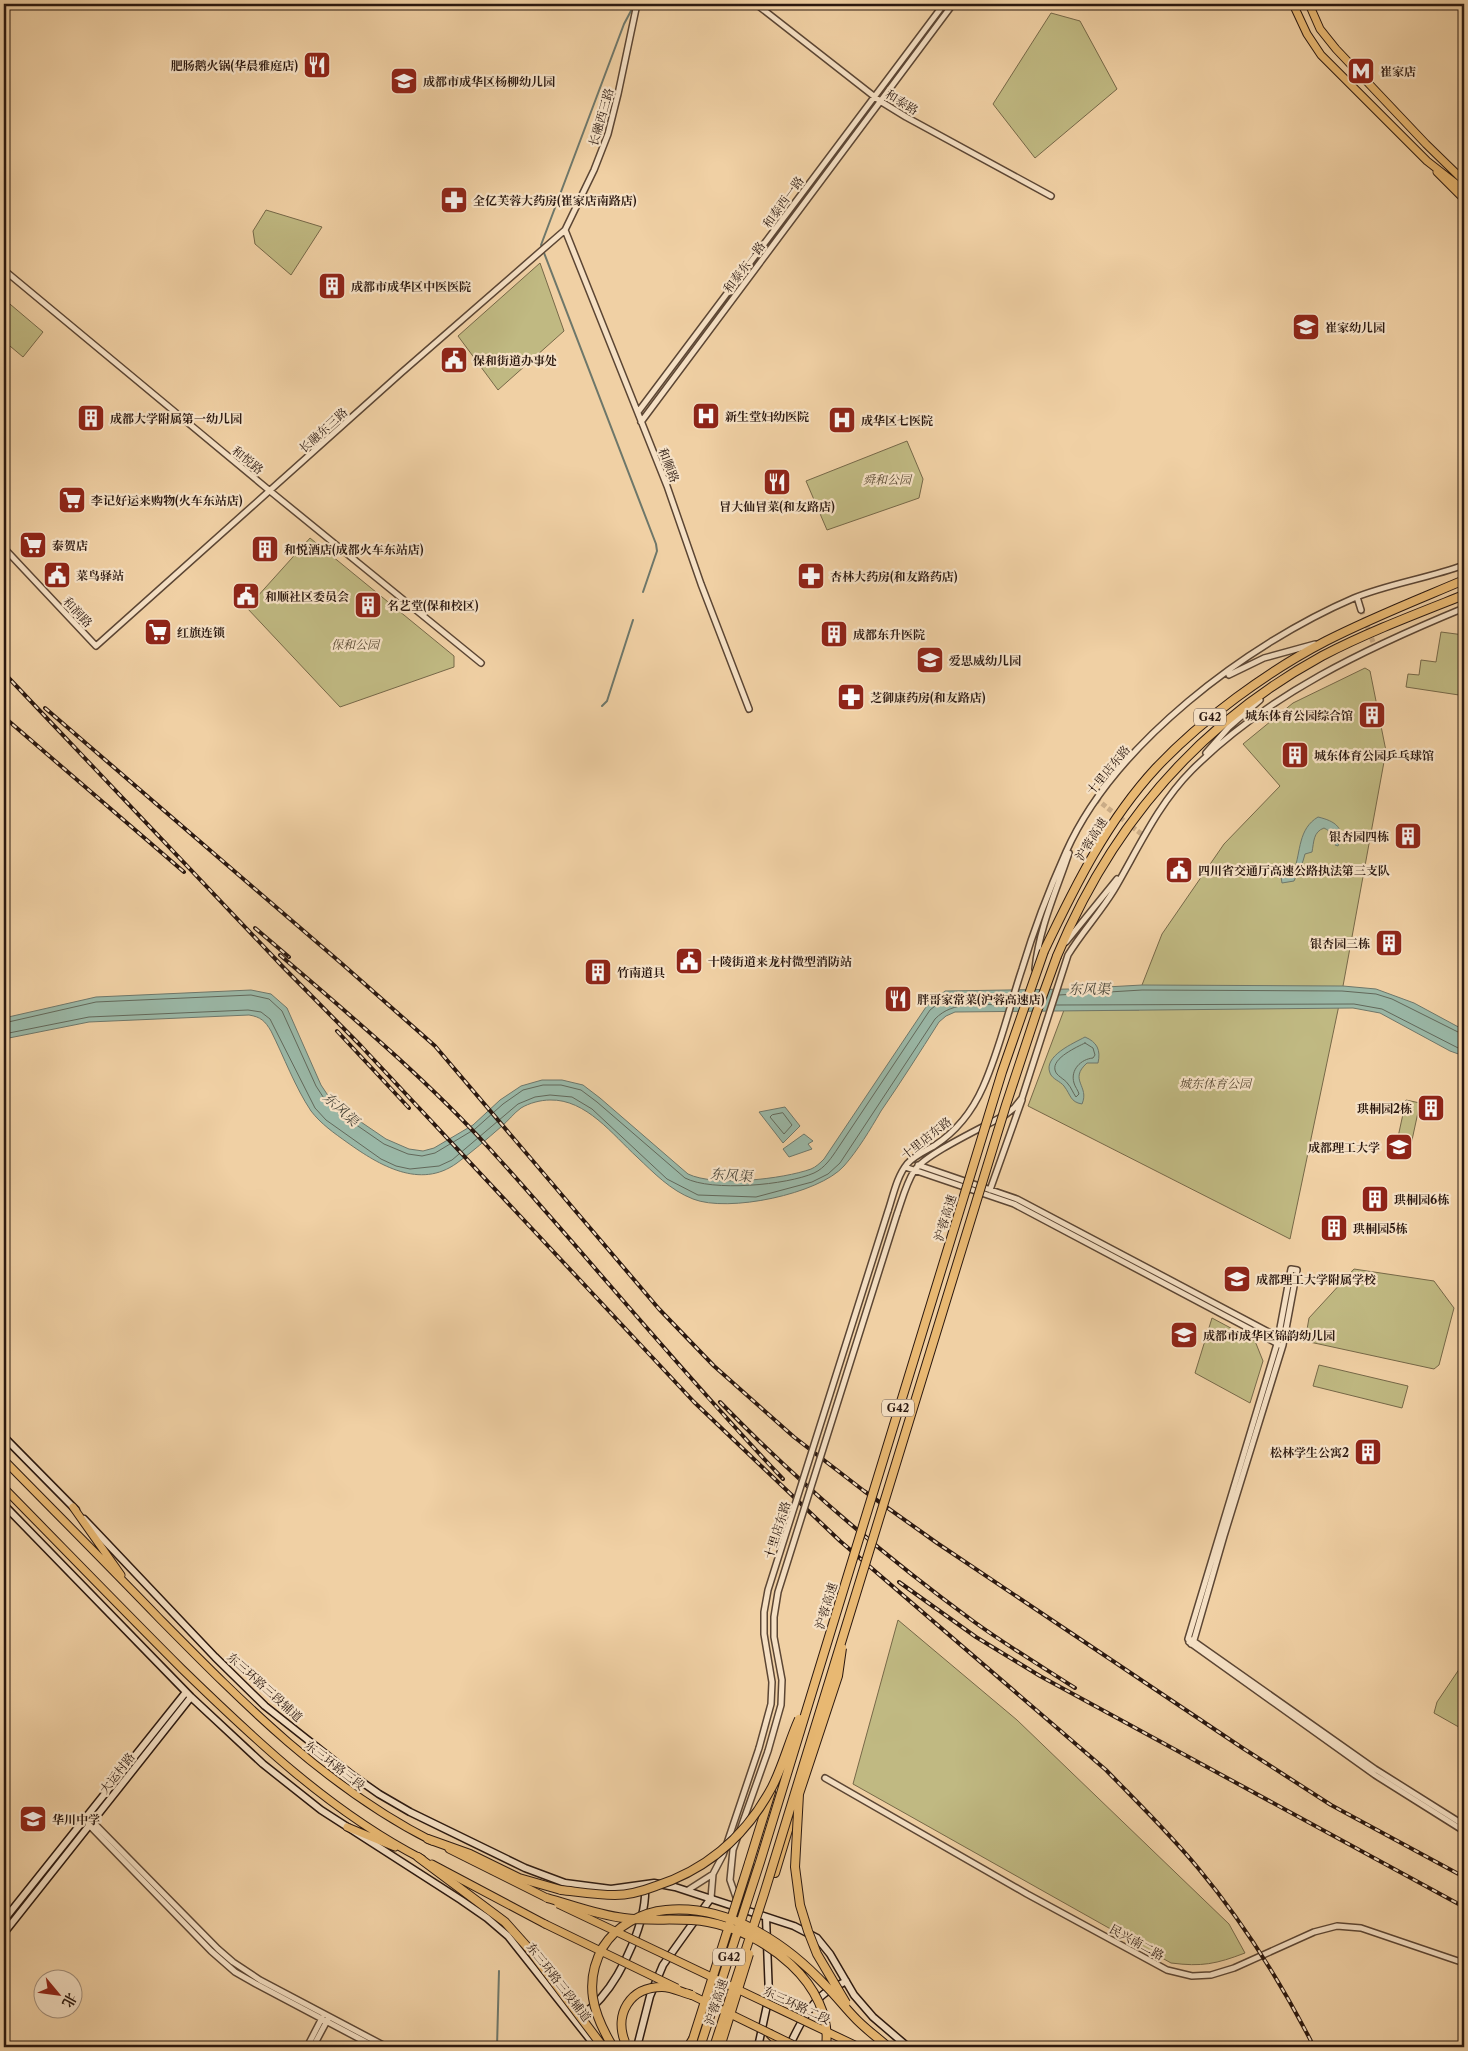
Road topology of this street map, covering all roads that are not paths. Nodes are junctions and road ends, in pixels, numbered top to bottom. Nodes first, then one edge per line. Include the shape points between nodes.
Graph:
1 (637, 4) edge
2 (756, 4) edge
3 (944, 4) edge
4 (953, 4) edge
5 (1292, 4) edge
6 (1309, 4) edge
7 (874, 96) junction
8 (880, 101) junction
9 (1426, 161) junction
10 (1461, 178) edge
11 (1464, 190) edge
12 (1050, 196) dead end
13 (1464, 199) edge
14 (565, 230) junction
15 (4, 270) edge
16 (638, 412) junction
17 (641, 422) junction
18 (270, 491) junction
19 (4, 548) edge
20 (1464, 565) edge
21 (1464, 580) edge
22 (1464, 595) edge
23 (1357, 597) junction
24 (1464, 608) edge
25 (1361, 610) tunnel mouth
26 (1325, 641) junction
27 (96, 646) joint
28 (482, 663) dead end
29 (1296, 671) junction
30 (1213, 683) junction
31 (749, 709) dead end
32 (1191, 771) junction
33 (1080, 822) junction
34 (1132, 859) junction
35 (1041, 949) junction
36 (1059, 952) junction
37 (1025, 1091) junction
38 (909, 1162) junction
39 (919, 1165) junction
40 (904, 1167) junction
41 (914, 1170) junction
42 (990, 1189) junction
43 (988, 1196) junction
44 (1281, 1342) junction
45 (4, 1437) edge
46 (4, 1460) edge
47 (4, 1488) edge
48 (4, 1505) edge
49 (73, 1507) junction
50 (132, 1590) junction
51 (848, 1615) junction
52 (1191, 1641) junction
53 (813, 1686) junction
54 (189, 1694) junction
55 (825, 1778) dead end
56 (773, 1786) junction
57 (799, 1794) junction
58 (85, 1818) junction
59 (91, 1824) junction
60 (1464, 1825) edge
61 (347, 1827) junction
62 (1464, 1831) edge
63 (428, 1839) junction
64 (418, 1857) junction
65 (714, 1874) junction
66 (644, 1883) junction
67 (688, 1890) junction
68 (547, 1898) junction
69 (711, 1898) junction
70 (739, 1908) junction
71 (766, 1917) junction
72 (4, 1920) edge
73 (4, 1933) edge
74 (1464, 1963) edge
75 (846, 1981) junction
76 (726, 1984) joint
77 (692, 1996) junction
78 (327, 2015) junction
79 (321, 2020) junction
80 (856, 2020) junction
81 (576, 2022) junction
82 (770, 2034) junction
83 (385, 2046) dead end
84 (307, 2047) edge
85 (313, 2047) edge
86 (375, 2047) edge
87 (596, 2047) edge
88 (603, 2047) edge
89 (613, 2047) edge
90 (629, 2047) edge
91 (637, 2047) edge
92 (688, 2047) edge
93 (700, 2047) edge
94 (714, 2047) edge
95 (720, 2047) edge
96 (758, 2047) edge
97 (783, 2047) edge
98 (789, 2047) edge
99 (798, 2047) edge
100 (826, 2047) edge
101 (859, 2047) edge
102 (888, 2047) edge
103 (908, 2047) edge

1 - 14 street, 长融西三路 via 608,134
2 - 7 street, 和泰路
3 - 7 street, 和泰西一路
4 - 8 street
5 - 9 main road via 1306,34 1321,55
6 - 10 main road via 1320,29 1336,48
7 - 8 street, 和泰路
7 - 16 street, 和泰西一路
8 - 12 street, 和泰路
8 - 17 street, 和泰东一路
9 - 10 main road
9 - 13 main road
10 - 11 main road
14 - 16 street, 和顺路
14 - 18 street, 长融东三路
15 - 18 street, 和悦路
16 - 17 street, 和顺路
17 - 31 street, 和顺路
18 - 27 street, 长融东三路
18 - 28 street, 和悦路
19 - 27 street, 和润路
20 - 23 street, 十里店东路
21 - 26 highway, 沪蓉高速 / G42
22 - 29 highway, 沪蓉高速 / G42 via 1359,638
23 - 25 street
23 - 30 street, 十里店东路 via 1285,633
24 - 32 street, 十里店东路 via 1373,645 1316,678 1262,711
26 - 30 street via 1264,658
26 - 35 highway, 沪蓉高速 / G42 via 1284,665 1205,722 1156,768 1096,850
29 - 32 street via 1229,727
29 - 36 highway, 沪蓉高速 / G42 via 1234,713 1204,738 1164,781 1108,857
30 - 33 street, 十里店东路 via 1136,752 1106,785
32 - 34 street, 十里店东路 via 1163,804
33 - 35 street via 1044,920
33 - 38 street, 十里店东路 via 1042,909 1004,1032 975,1105 950,1135
34 - 36 street
34 - 37 street, 十里店东路 via 1068,955
35 - 53 highway, 沪蓉高速 / G42, bridge via 1034,983 1002,1072
36 - 51 highway, 沪蓉高速 / G42, bridge via 1006,1105
37 - 39 street, 十里店东路 via 1005,1115
37 - 42 street
38 - 39 street
38 - 40 street, 十里店东路
39 - 41 street, 十里店东路
39 - 42 street
40 - 41 street
40 - 65 street, 十里店东路, bridge via 768,1590 764,1634 772,1682 771,1704 759,1748
41 - 43 street
41 - 70 street, 十里店东路, bridge via 897,1214 778,1592 774,1636 782,1680 781,1704 733,1850 730,1880
42 - 43 street
42 - 44 street via 1017,1198
43 - 44 street via 1014,1204
44 - 44 street via 1298,1270 1291,1269
44 - 52 street
45 - 49 main road, 东三环路三段辅道
46 - 50 main road, 东三环路三段
47 - 64 main road via 271,1754 353,1816
48 - 54 main road, 东三环路三段辅道
49 - 50 main road
49 - 66 main road, 东三环路三段辅道 via 265,1706 379,1794 525,1868 566,1883 611,1889
50 - 63 main road, 东三环路三段 via 239,1699 283,1738 354,1794
51 - 57 highway, bridge via 838,1676
51 - 94 highway, 沪蓉高速 / G42, bridge
52 - 60 street via 1375,1769
52 - 62 street via 1375,1775
53 - 56 highway, bridge
53 - 93 highway, 沪蓉高速 / G42, bridge
54 - 58 main road, 大运村路
54 - 59 main road, 大运村路
54 - 61 main road, 东三环路三段辅道 via 263,1764
55 - 74 street, 民兴南二路 via 1167,1970 1192,1976 1211,1975 1314,1932 1337,1926 1361,1928
56 - 63 highway, bridge via 747,1825 709,1861 680,1878 617,1895 562,1890 519,1878 470,1854
56 - 92 highway, bridge
57 - 80 highway, bridge via 795,1866 800,1905 817,1954
57 - 95 highway, bridge
58 - 59 street
58 - 72 main road, 大运村路
59 - 73 main road, 大运村路
59 - 78 street via 233,1962
59 - 79 street via 211,1951 235,1972
61 - 64 main road
61 - 81 main road, 东三环路三段辅道 via 487,1918 508,1936
63 - 68 main road, 东三环路三段
64 - 77 main road, bridge
64 - 88 highway, bridge via 504,1922 530,1950
65 - 67 street
65 - 69 street, 十里店东路
66 - 67 main road, 东三环路三段辅道
66 - 81 main road via 646,1899 629,1952 602,1997
67 - 69 main road, 东三环路三段辅道
68 - 76 main road, 东三环路三段, bridge
68 - 100 highway, bridge via 624,1918 689,1920 724,1925 750,1937 788,1962 804,1979 821,2006
69 - 70 main road, 东三环路三段辅道
69 - 91 main road via 663,1965 650,1996
70 - 71 main road, 东三环路三段辅道
71 - 75 main road, 东三环路三段辅道 via 794,1926 816,1938
71 - 96 main road via 769,1996
75 - 98 main road via 823,1994
75 - 103 main road, 东三环路三段辅道 via 873,2017
76 - 101 main road, 东三环路二段, bridge
77 - 82 main road, bridge
77 - 90 highway, bridge via 664,1987 640,1992 624,2009 621,2021 621,2032
78 - 79 street
78 - 83 street
78 - 85 street
79 - 84 street
79 - 86 street
80 - 89 highway, bridge via 826,1985 770,1939 717,1915 676,1909 658,1910 643,1914 614,1934 597,1960 593,1973 593,2004 598,2022
80 - 102 highway, bridge
81 - 87 main road, 东三环路三段辅道
82 - 97 highway, bridge
82 - 99 main road, bridge

